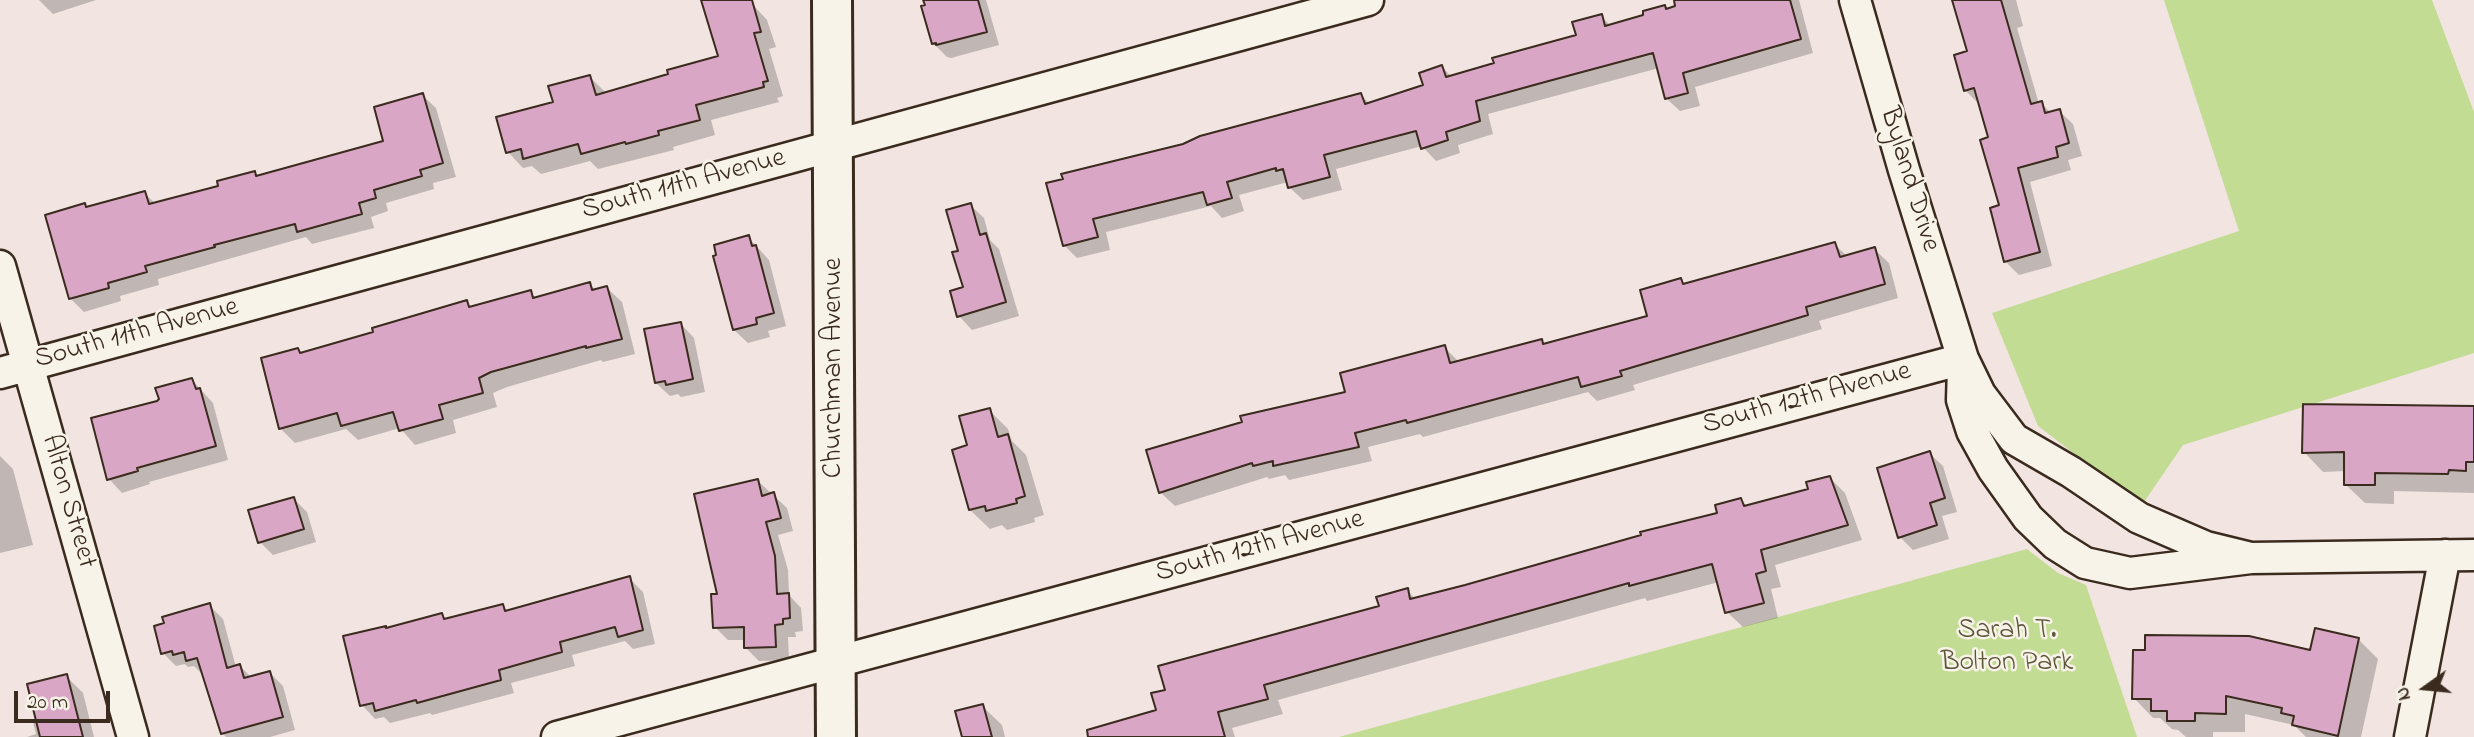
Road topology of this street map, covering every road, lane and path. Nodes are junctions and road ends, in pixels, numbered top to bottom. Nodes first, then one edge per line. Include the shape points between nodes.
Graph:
1 (832, 0) edge
2 (1368, 0) edge
3 (1855, 0) edge
4 (834, 145) junction
5 (0, 266) edge
6 (1963, 359) junction
7 (14, 369) edge
8 (2460, 555) edge
9 (2251, 558) junction
10 (836, 662) junction
11 (133, 737) edge
12 (557, 737) edge
13 (836, 737) edge
14 (2410, 737) edge

1 - 4 street, Churchman Avenue
2 - 4 street, South 11th Avenue
3 - 6 street, Byland Drive
4 - 7 street, South 11th Avenue
4 - 10 street, Churchman Avenue
5 - 7 street, Alton Street
6 - 9 street via 1980,394 2014,439 2139,518 2206,547
6 - 9 street via 1962,400 1972,432 2028,519 2055,544 2085,563 2130,573
6 - 10 street, South 12th Avenue
7 - 11 street, Alton Street
8 - 9 street
8 - 14 street
10 - 12 street, South 12th Avenue
10 - 13 street, Churchman Avenue

